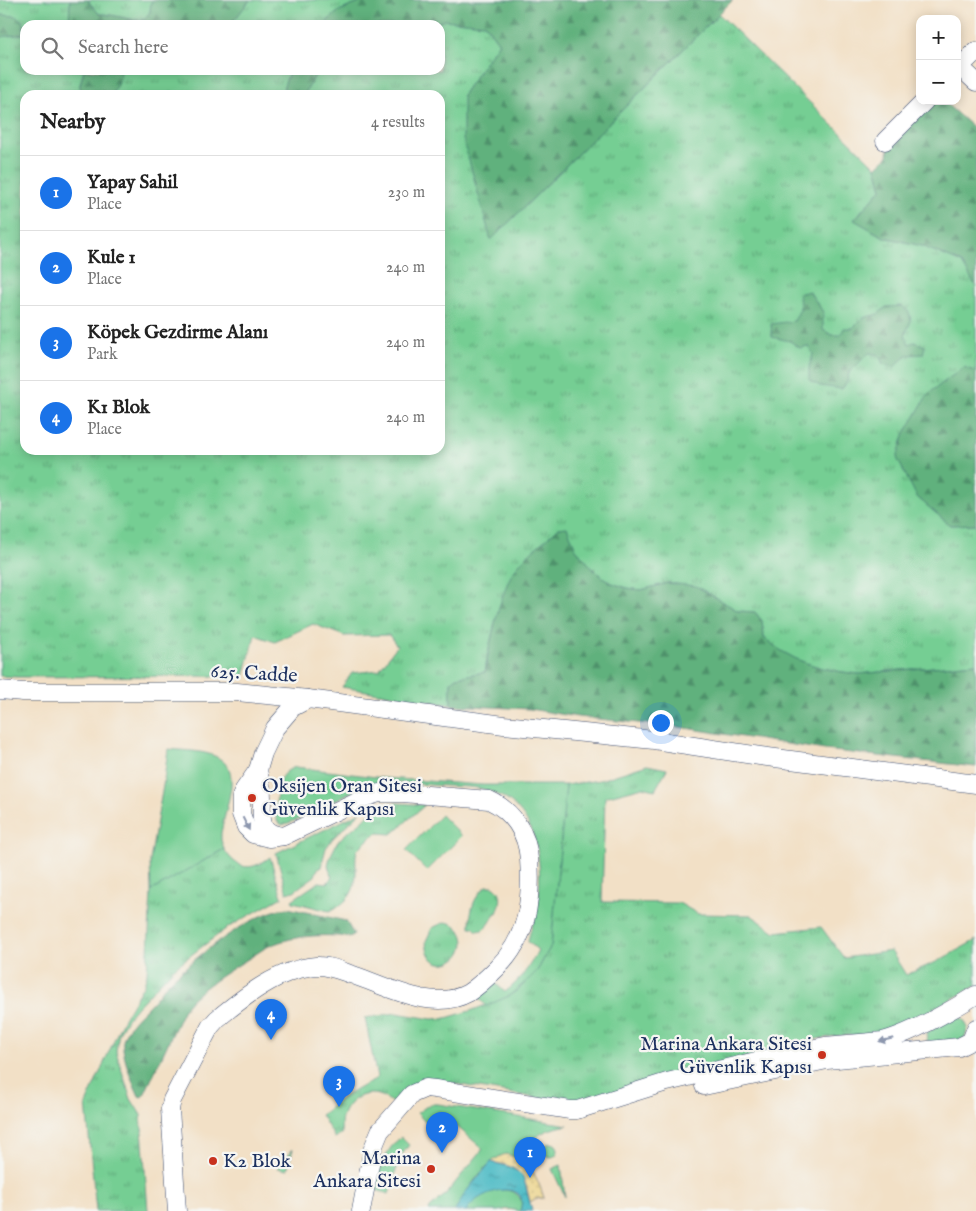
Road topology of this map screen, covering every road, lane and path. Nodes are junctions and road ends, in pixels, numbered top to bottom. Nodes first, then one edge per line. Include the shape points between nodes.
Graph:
1 (976, 51) edge
2 (961, 66) edge
3 (961, 70) edge
4 (976, 82) edge
5 (921, 105) edge
6 (885, 141) dead end
7 (0, 690) edge
8 (308, 699) junction
9 (258, 770) junction
10 (976, 784) edge
11 (284, 836) junction
12 (976, 995) edge
13 (951, 1009) junction
14 (924, 1023) junction
15 (976, 1027) edge
16 (932, 1050) junction
17 (373, 1148) junction
18 (177, 1211) edge
19 (361, 1211) edge

1 - 2 street
3 - 4 street
5 - 6 street
7 - 8 street, 625. Cadde via 237,692
8 - 9 street via 293,708 275,728
8 - 10 street, 625. Cadde via 504,725 654,740
9 - 11 street via 264,827 270,833
9 -> 11 street via 241,797 241,814 249,831 258,836
11 - 18 street via 361,799 379,794 489,800 513,818 524,834 530,869 526,919 516,946 508,957 476,987 460,996 442,1001 424,999 335,969 316,966 292,971 269,982 217,1019 210,1027 170,1109
12 - 13 street
13 - 14 street
13 - 15 street via 970,1015
14 - 16 street via 921,1039
14 -> 17 street via 891,1039 786,1054 667,1082 577,1110 435,1089 419,1090 406,1099 380,1131
15 - 16 street via 966,1045
16 - 17 street via 827,1060 672,1093 579,1120 426,1096 417,1099
17 - 19 street

